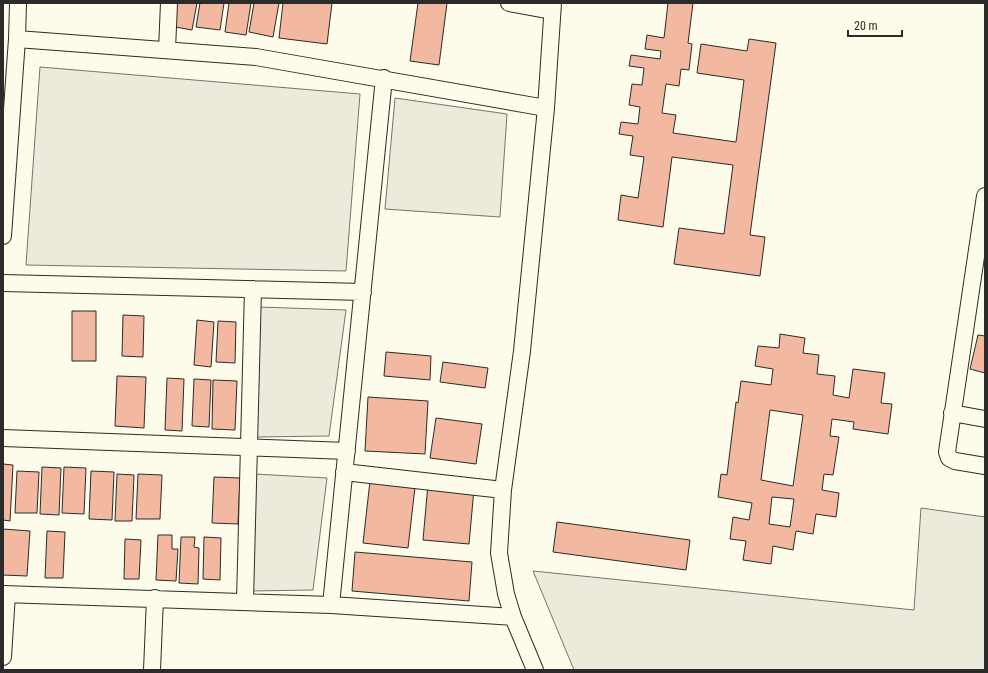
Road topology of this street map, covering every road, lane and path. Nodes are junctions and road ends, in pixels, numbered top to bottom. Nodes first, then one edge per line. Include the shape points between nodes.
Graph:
1 (18, 3) edge
2 (169, 3) edge
3 (509, 3) edge
4 (553, 7) edge
5 (17, 39) junction
6 (168, 50) junction
7 (384, 78) junction
8 (546, 108) junction
9 (985, 196) edge
10 (982, 235) edge
11 (3, 236) edge
12 (3, 283) edge
13 (253, 289) junction
14 (363, 292) junction
15 (952, 413) junction
16 (985, 419) edge
17 (3, 438) edge
18 (249, 448) junction
19 (347, 451) junction
20 (985, 466) edge
21 (344, 472) junction
22 (503, 490) junction
23 (5, 594) edge
24 (155, 598) junction
25 (246, 601) junction
26 (331, 605) junction
27 (513, 617) junction
28 (3, 657) edge
29 (152, 670) edge
30 (535, 670) edge

1 - 5 street
2 - 6 street
3 - 4 street
4 - 8 street
5 - 6 street
5 - 11 street
6 - 7 street via 256,57
7 - 8 street
7 - 14 street
8 - 22 street via 522,352
9 - 10 street
10 - 15 street
12 - 13 street
13 - 14 street
13 - 18 street
14 - 19 street
15 - 16 street
15 - 20 street via 947,452 949,458 955,462
17 - 18 street
18 - 19 street
18 - 25 street
19 - 21 street
21 - 22 street
21 - 26 street
22 - 27 street via 499,552 502,576
23 - 24 street
23 - 28 street
24 - 25 street
24 - 29 street
25 - 26 street
26 - 27 street
27 - 30 street

